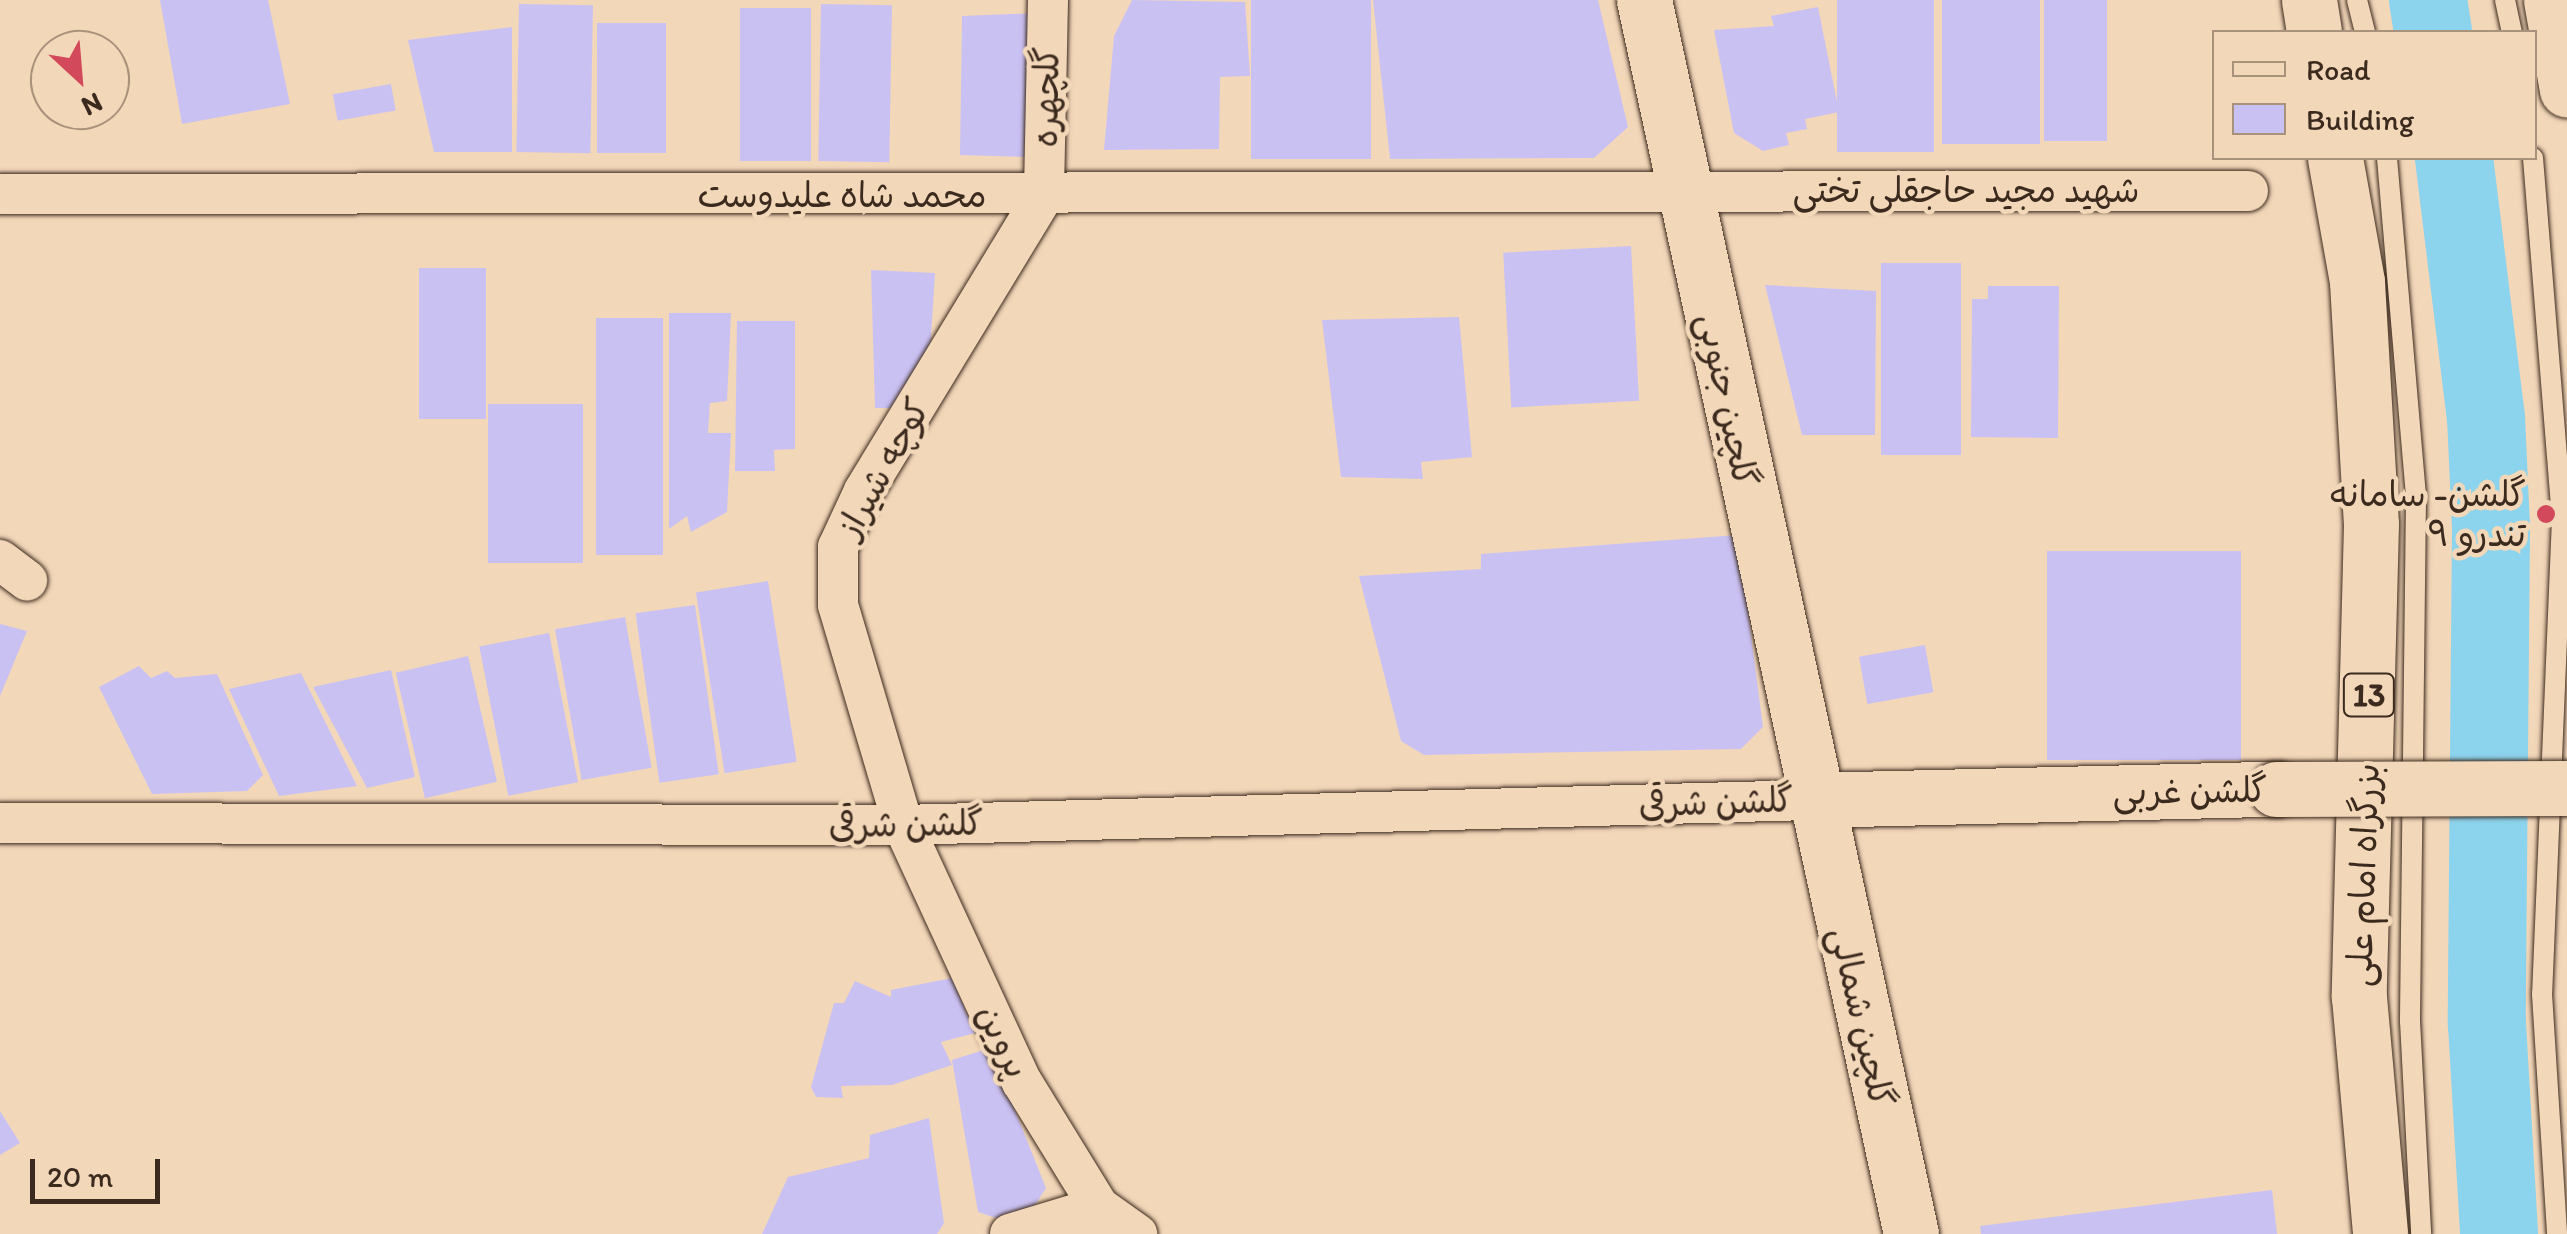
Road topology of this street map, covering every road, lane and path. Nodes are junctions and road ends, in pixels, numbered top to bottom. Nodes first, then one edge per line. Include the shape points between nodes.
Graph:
1 (1048, 0) edge
2 (1644, 0) edge
3 (2309, 0) edge
4 (2358, 0) edge
5 (2505, 0) edge
6 (2551, 0) edge
7 (2314, 30) edge
8 (2364, 30) edge
9 (2512, 30) edge
10 (2567, 90) edge
11 (2336, 160) edge
12 (2387, 160) edge
13 (2533, 160) edge
14 (1684, 189) junction
15 (2248, 191) dead end
16 (0, 194) edge
17 (1044, 195) junction
18 (2567, 788) edge
19 (1812, 800) junction
20 (0, 823) edge
21 (903, 825) junction
22 (1097, 1220) edge
23 (1010, 1234) edge
24 (1138, 1234) edge
25 (1911, 1234) edge
26 (2380, 1234) edge
27 (2421, 1234) edge
28 (2557, 1234) edge

1 - 17 street, گلچهره
2 - 14 main road, گلچین جنوبی
3 - 7 main road
4 - 8 lane
5 - 9 lane
6 - 10 main road
11 - 26 main road, بزرگراه امام علی / 13 via 2357,282 2371,524 2359,997
12 - 27 lane via 2416,497 2410,1021
13 - 28 lane via 2562,519 2542,994
14 - 15 street, شهید مجید حاجقلی تختی
14 - 17 street, محمد شاه علیدوست
14 - 19 main road, گلچین جنوبی
16 - 17 street, محمد شاه علیدوست
17 - 21 street, کوچه شیراز via 864,492 838,547 838,605
18 - 19 main road, گلشن غربی, bridge
19 - 21 street, گلشن شرقی
19 - 25 main road, گلچین شمالی
20 - 21 street, گلشن شرقی
21 - 22 street, پروین via 1022,1082
22 - 23 street
22 - 24 street, پروین

